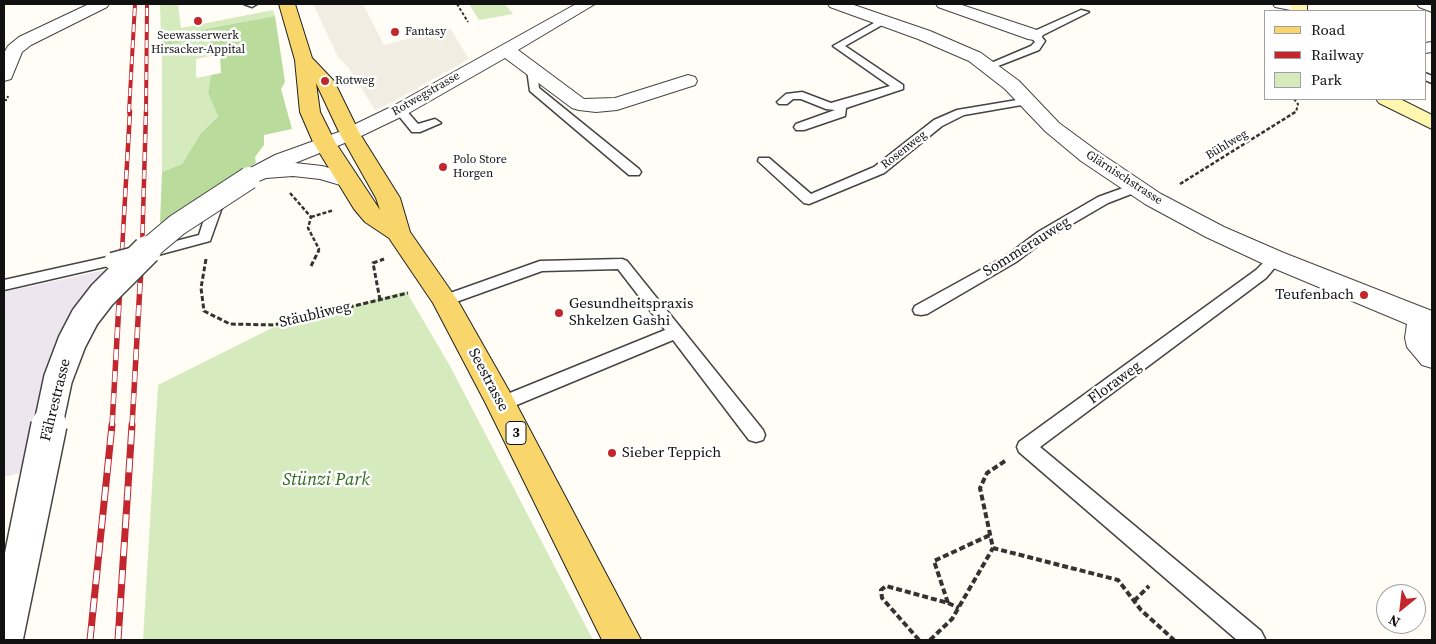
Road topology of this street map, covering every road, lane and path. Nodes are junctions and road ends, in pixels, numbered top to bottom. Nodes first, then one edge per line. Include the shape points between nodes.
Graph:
1 (101, 4) edge
2 (287, 4) edge
3 (457, 4) edge
4 (587, 4) edge
5 (836, 4) edge
6 (944, 4) edge
7 (1281, 4) edge
8 (1425, 4) edge
9 (1299, 7) edge
10 (1432, 7) edge
11 (1084, 12) dead end
12 (884, 21) junction
13 (468, 22) dead end
14 (1034, 35) junction
15 (501, 51) junction
16 (304, 60) junction
17 (989, 66) junction
18 (532, 70) junction
19 (4, 75) edge
20 (688, 81) dead end
21 (1295, 100) edge
22 (1388, 100) edge
23 (1029, 101) junction
24 (783, 102) dead end
25 (840, 106) junction
26 (400, 110) junction
27 (1432, 123) edge
28 (435, 124) dead end
29 (800, 127) dead end
30 (350, 134) junction
31 (324, 142) junction
32 (764, 161) dead end
33 (634, 172) dead end
34 (245, 174) junction
35 (346, 180) junction
36 (285, 188) dead end
37 (1134, 188) junction
38 (1153, 199) junction
39 (335, 210) dead end
40 (311, 217) junction
41 (205, 238) junction
42 (391, 246) junction
43 (1275, 258) junction
44 (311, 266) dead end
45 (4, 285) edge
46 (412, 292) dead end
47 (381, 300) junction
48 (445, 300) junction
49 (921, 310) dead end
50 (1427, 320) edge
51 (676, 332) junction
52 (1432, 358) edge
53 (502, 404) junction
54 (756, 435) dead end
55 (1000, 464) dead end
56 (990, 535) junction
57 (993, 548) junction
58 (1143, 591) dead end
59 (1134, 601) junction
60 (948, 603) junction
61 (958, 608) junction
62 (1254, 639) edge
63 (5, 640) edge
64 (622, 640) edge
65 (919, 640) edge
66 (930, 640) edge
67 (1174, 640) edge

1 - 19 street via 24,41 14,50
2 - 16 main road, Seestrasse / 3
3 - 13 path
4 - 15 street, Rotwegstrasse
5 - 12 street, Glärnischstrasse
6 - 14 street
7 - 9 street
8 - 10 street
11 - 14 lane
12 - 17 street, Glärnischstrasse via 958,49
12 - 25 lane via 838,46 899,88
14 - 17 lane via 1040,41 1039,45
15 - 18 street via 510,53
15 - 26 street, Rotwegstrasse
16 - 30 main road, Seestrasse / 3 via 325,81
16 - 31 main road, Seestrasse / 3 via 310,112
17 - 23 street, Glärnischstrasse
18 - 20 street via 579,104 596,106 617,104
18 - 33 lane via 534,89
21 - 38 path, Bühlweg via 1298,110 1294,114
22 - 27 main road
23 - 32 lane, Rosenweg via 961,112 938,123 879,170 810,200
23 - 37 street, Glärnischstrasse via 1052,127
24 - 25 lane via 790,96 802,95 830,107
25 - 29 lane via 840,113
26 - 28 lane via 416,129
26 - 30 street, Rotwegstrasse
30 - 31 street
30 - 42 main road, Seestrasse / 3 via 388,198
31 - 34 street, Fährestrasse
31 - 35 main road, Seestrasse / 3
34 - 35 street, Fährestrasse via 293,169
34 - 41 lane via 214,210
34 - 63 street, Fährestrasse, bridge via 134,261 85,317 72,342 58,379
35 - 42 main road, Seestrasse / 3
36 - 40 path
37 - 38 street, Glärnischstrasse
37 - 49 lane, Sommerauweg via 1103,200 1043,234 1011,259
38 - 43 street, Glärnischstrasse via 1215,232
39 - 40 path
40 - 44 path via 308,228 319,250
41 - 45 lane, bridge
41 - 47 path, Stäubliweg via 207,254 201,288 204,311 230,324 274,325
42 - 47 path via 373,264
42 - 48 main road, Seestrasse / 3
43 - 50 street, Glärnischstrasse
43 - 62 lane, Floraweg via 1245,286 1026,447
46 - 47 path
48 - 51 lane via 540,266 622,264
48 - 53 main road, Seestrasse / 3
50 - 52 street via 1419,338 1421,347
51 - 53 lane
51 - 54 lane
53 - 64 main road, Seestrasse / 3
55 - 56 path via 987,473 980,488
56 - 57 path
56 - 60 path via 934,562
57 - 59 path via 1118,580
57 - 61 path
58 - 59 path
59 - 67 path
60 - 61 path
60 - 65 path via 886,586 881,590 882,598
61 - 66 path via 952,619

